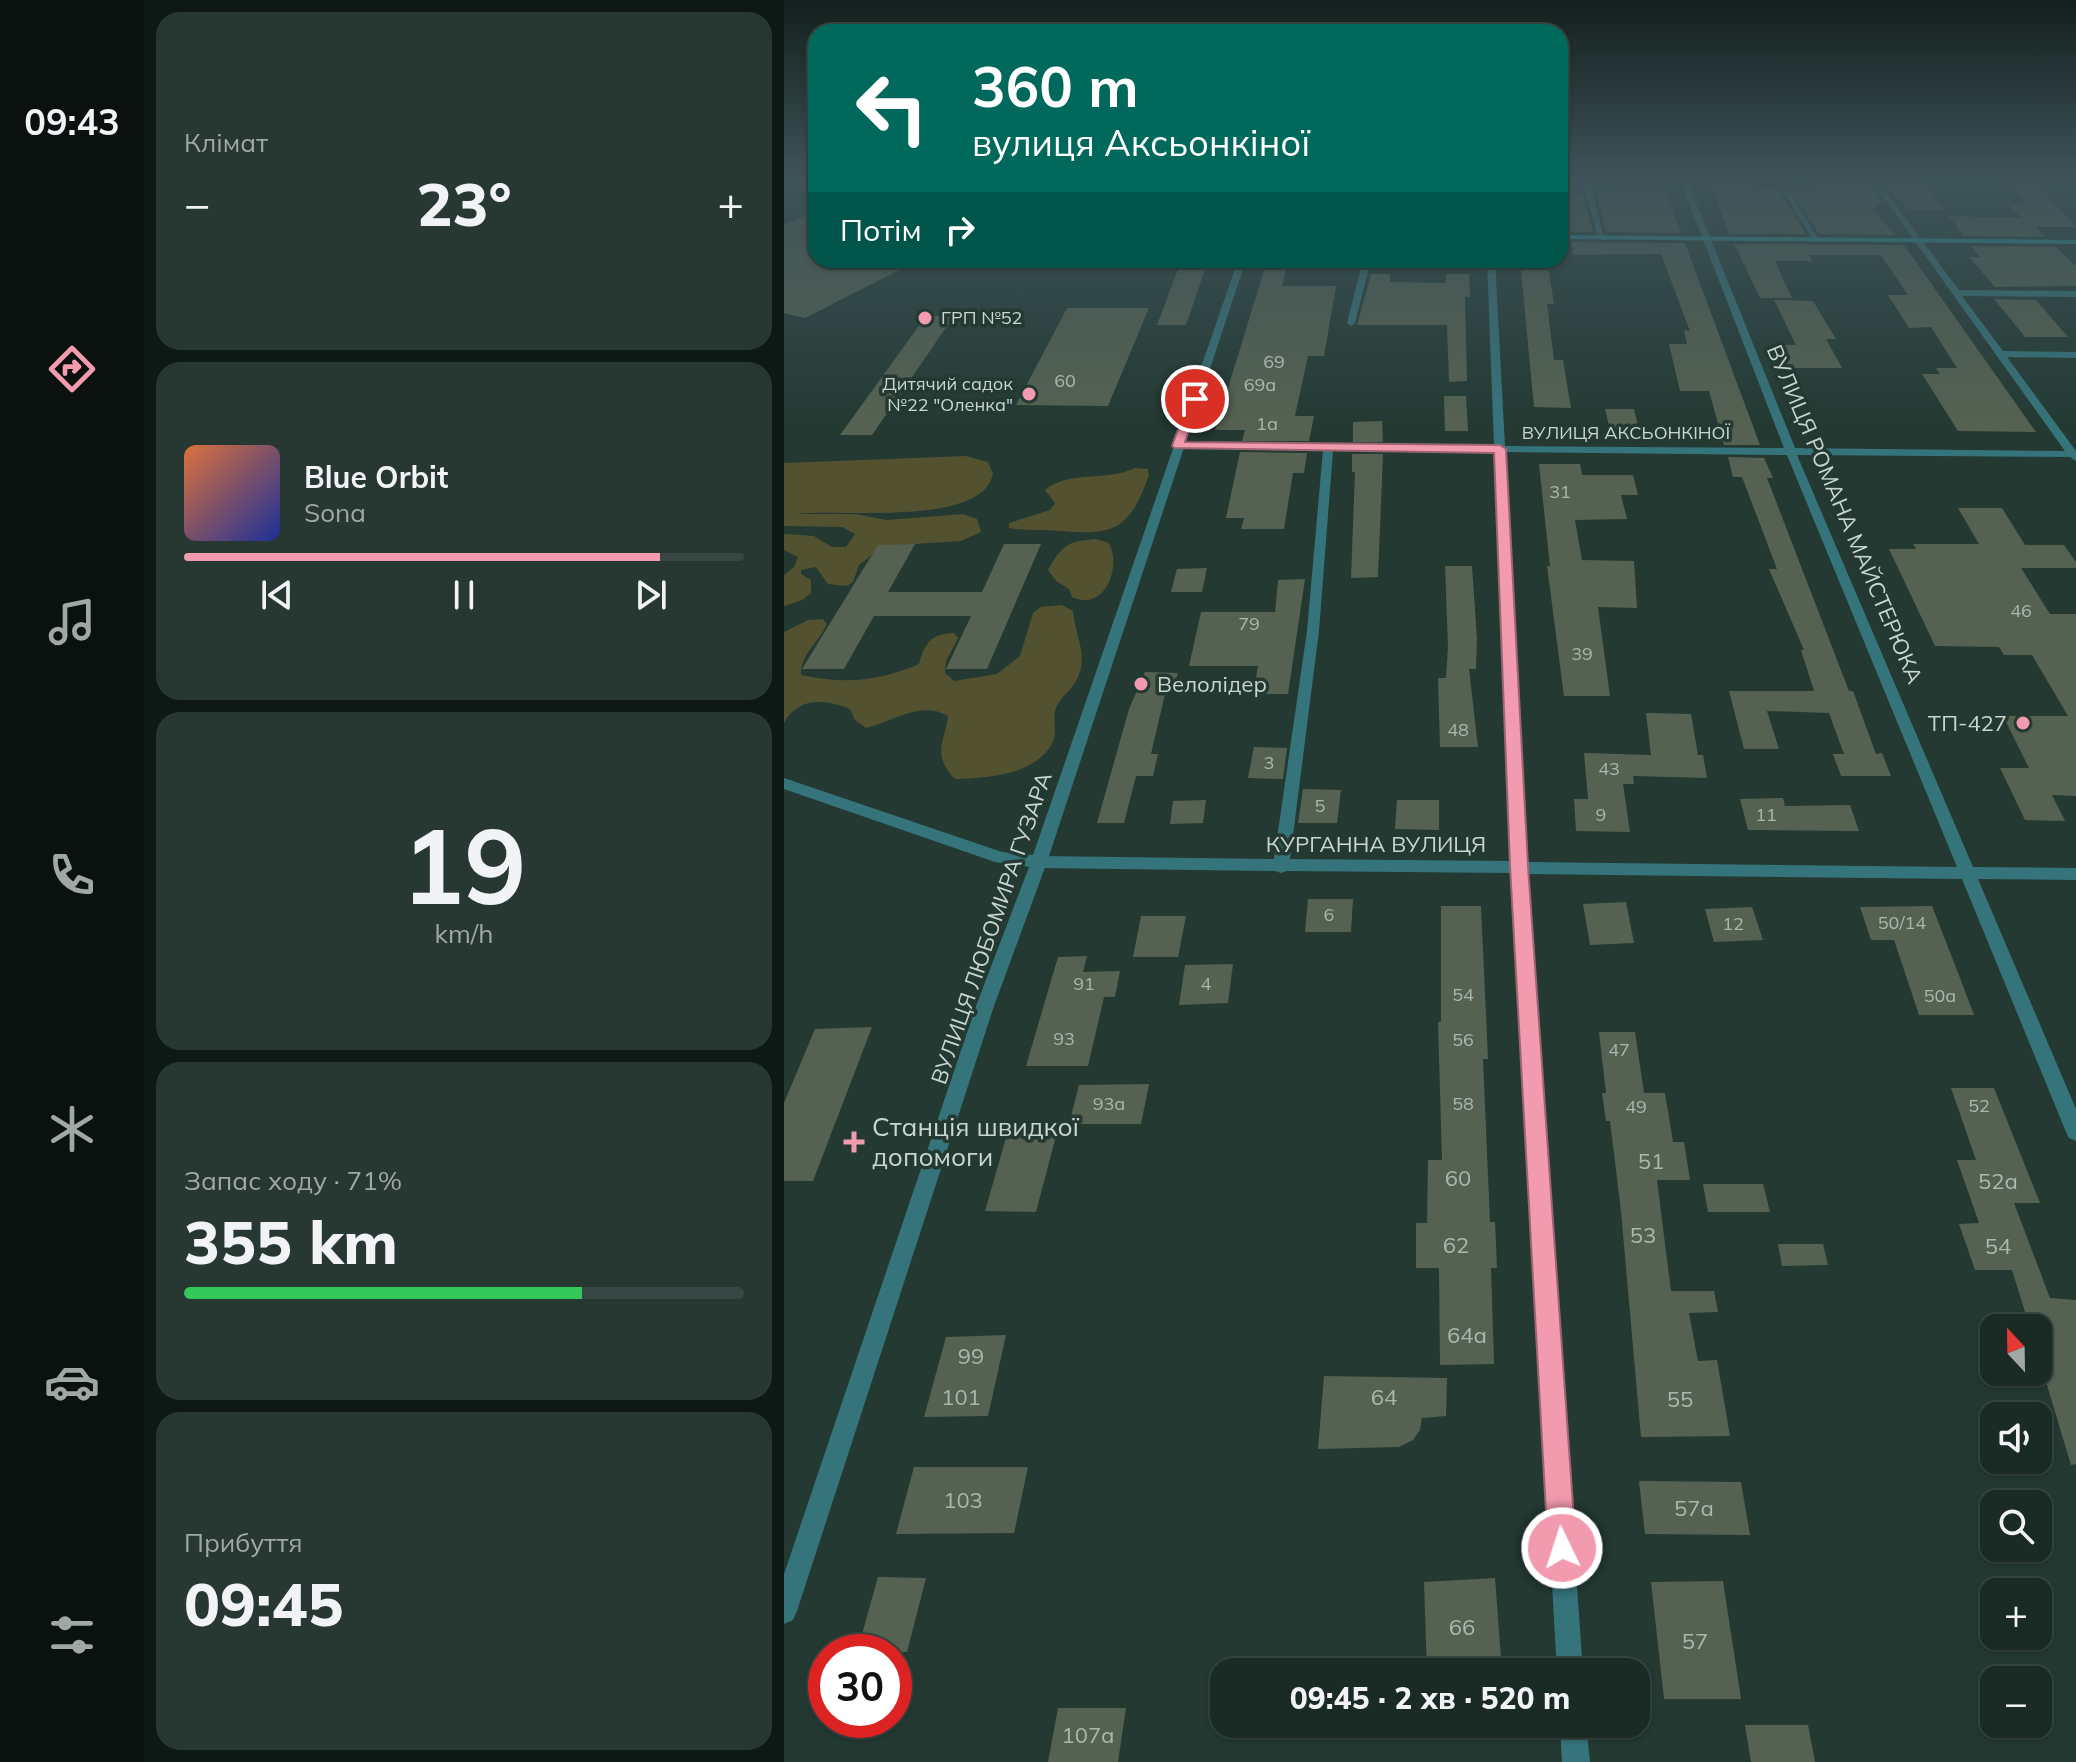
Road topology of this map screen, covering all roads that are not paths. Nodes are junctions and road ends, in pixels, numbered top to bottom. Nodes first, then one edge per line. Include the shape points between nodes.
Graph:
1 (1714, 262) edge
2 (1933, 262) edge
3 (1239, 268) edge
4 (1366, 268) edge
5 (1491, 268) edge
6 (1956, 293) junction
7 (2076, 294) edge
8 (1351, 323) dead end
9 (2003, 354) junction
10 (2076, 355) edge
11 (1178, 446) junction
12 (1328, 449) junction
13 (1500, 449) junction
14 (1790, 450) junction
15 (2075, 456) edge
16 (784, 783) edge
17 (1039, 862) junction
18 (1519, 866) junction
19 (1281, 867) junction
20 (1970, 874) junction
21 (2076, 874) edge
22 (2076, 1132) edge
23 (784, 1611) edge
24 (1569, 1658) edge
25 (1574, 1738) edge
26 (1576, 1762) edge

1 - 14 street, ВУЛИЦЯ РОМАНА МАЙСТЕРЮКА
2 - 6 street
3 - 11 street, ВУЛИЦЯ ЛЮБОМИРА ГУЗАРА
4 - 8 street
5 - 13 street
6 - 7 street
6 - 9 street
9 - 10 street
9 - 15 street
11 - 12 street, ВУЛИЦЯ АКСЬОНКІНОЇ
11 - 17 street, ВУЛИЦЯ ЛЮБОМИРА ГУЗАРА
12 - 13 street, ВУЛИЦЯ АКСЬОНКІНОЇ
12 - 19 street via 1313,631
13 - 14 street, ВУЛИЦЯ АКСЬОНКІНОЇ
13 - 18 street
14 - 15 street, ВУЛИЦЯ АКСЬОНКІНОЇ
14 - 20 street, ВУЛИЦЯ РОМАНА МАЙСТЕРЮКА
16 - 17 street, КУРГАННА ВУЛИЦЯ via 1001,858
17 - 19 street, КУРГАННА ВУЛИЦЯ
17 - 23 street, ВУЛИЦЯ ЛЮБОМИРА ГУЗАРА via 985,1006
18 - 19 street, КУРГАННА ВУЛИЦЯ
18 - 20 street, КУРГАННА ВУЛИЦЯ
18 - 24 street
20 - 21 street, КУРГАННА ВУЛИЦЯ
20 - 22 street, ВУЛИЦЯ РОМАНА МАЙСТЕРЮКА
25 - 26 street

